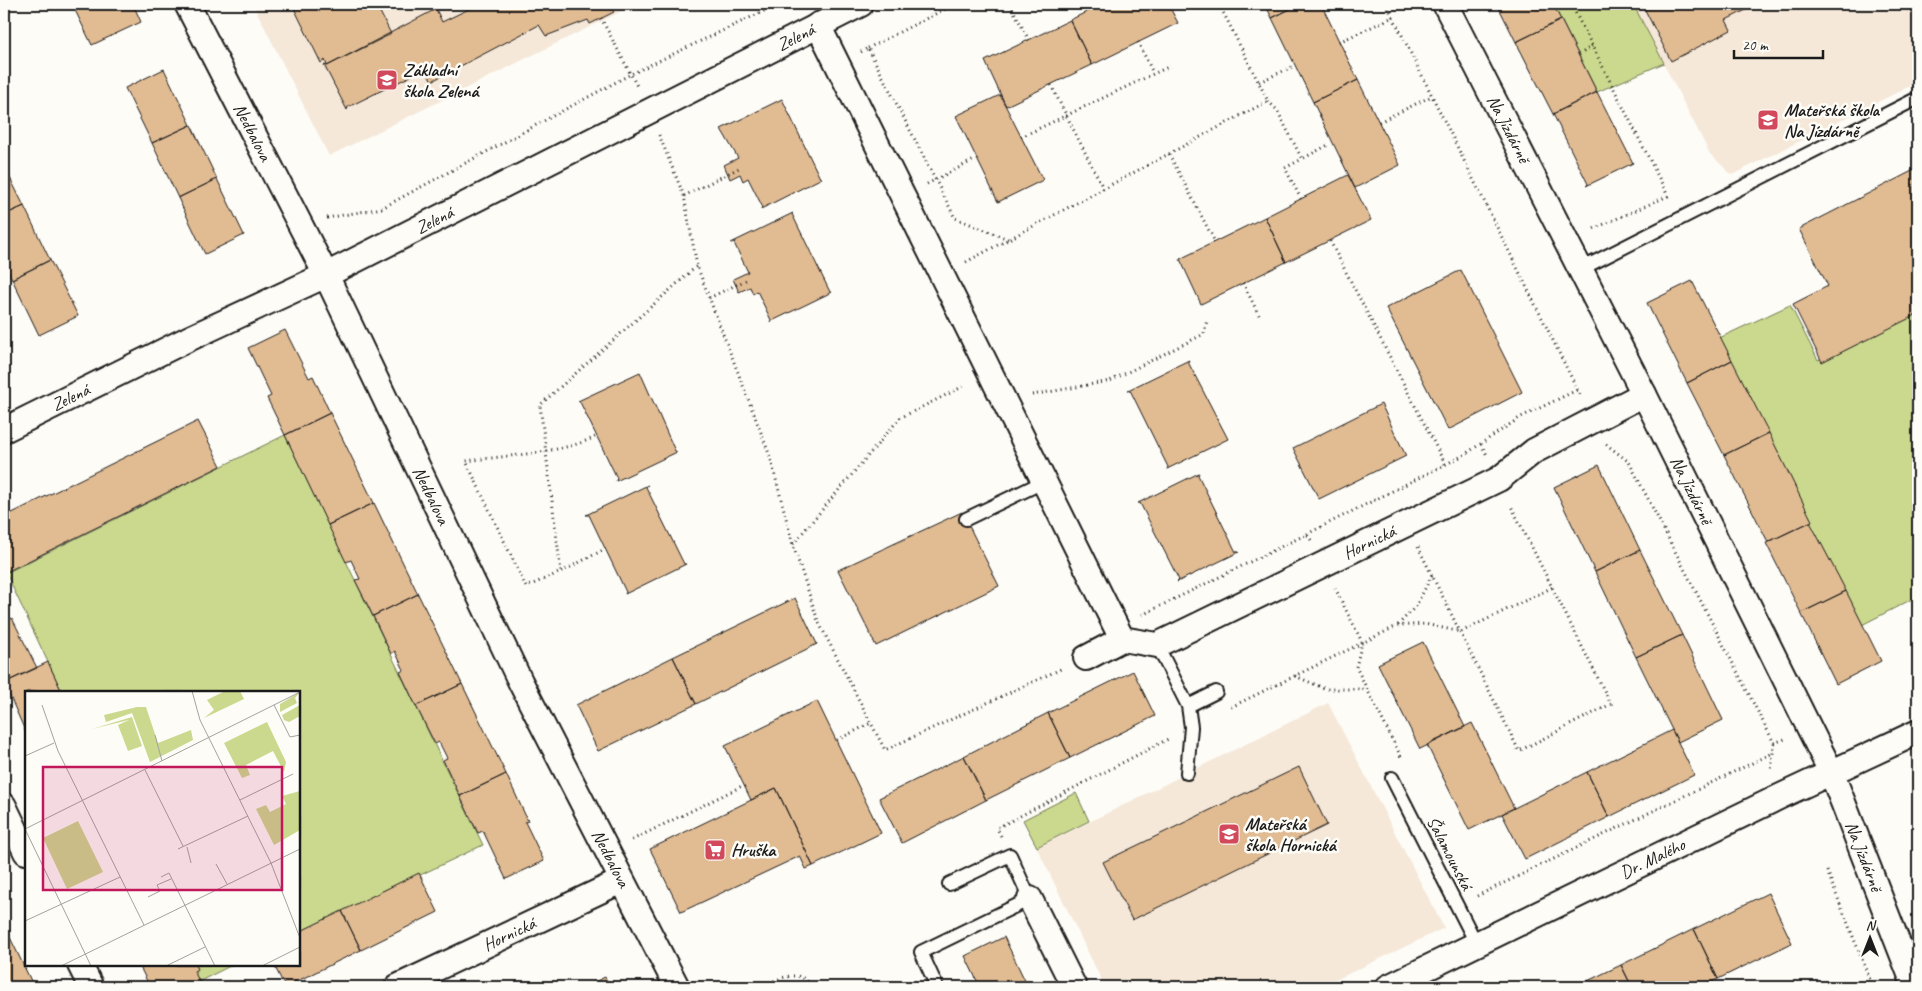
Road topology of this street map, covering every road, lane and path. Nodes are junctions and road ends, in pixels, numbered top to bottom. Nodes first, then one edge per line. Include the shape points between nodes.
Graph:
1 (187, 4) edge
2 (779, 4) edge
3 (861, 4) edge
4 (955, 4) edge
5 (1010, 4) edge
6 (1219, 4) edge
7 (1386, 4) edge
8 (1446, 4) edge
9 (1571, 4) edge
10 (1393, 17) junction
11 (601, 18) dead end
12 (818, 25) junction
13 (1029, 40) dead end
14 (1138, 42) dead end
15 (1339, 42) dead end
16 (1592, 46) junction
17 (868, 48) junction
18 (1579, 55) dead end
19 (838, 65) junction
20 (1170, 66) dead end
21 (1292, 67) dead end
22 (1154, 73) junction
23 (631, 74) junction
24 (1259, 82) junction
25 (1051, 85) dead end
26 (1432, 96) junction
27 (1918, 98) edge
28 (1268, 101) junction
29 (649, 112) junction
30 (1066, 115) junction
31 (1379, 122) dead end
32 (1021, 137) dead end
33 (1330, 144) dead end
34 (1169, 154) junction
35 (976, 159) dead end
36 (1302, 159) junction
37 (739, 168) dead end
38 (936, 179) junction
39 (1103, 188) junction
40 (684, 196) junction
41 (903, 197) junction
42 (1301, 199) dead end
43 (300, 224) junction
44 (1009, 239) junction
45 (1330, 241) dead end
46 (1566, 241) junction
47 (1215, 242) dead end
48 (697, 266) junction
49 (1580, 269) junction
50 (326, 275) junction
51 (941, 275) junction
52 (748, 279) dead end
53 (1243, 283) dead end
54 (709, 298) junction
55 (1260, 317) dead end
56 (1208, 320) dead end
57 (990, 372) junction
58 (1577, 390) junction
59 (1644, 394) junction
60 (1004, 400) junction
61 (1592, 420) junction
62 (4, 430) edge
63 (595, 437) dead end
64 (1481, 444) junction
65 (545, 449) junction
66 (1445, 464) junction
67 (1499, 479) junction
68 (1044, 481) junction
69 (966, 519) dead end
70 (1407, 524) junction
71 (1308, 534) junction
72 (793, 545) junction
73 (603, 550) dead end
74 (1323, 564) junction
75 (561, 572) junction
76 (1432, 574) junction
77 (1553, 587) junction
78 (1397, 626) junction
79 (1461, 632) junction
80 (1119, 633) junction
81 (1362, 642) junction
82 (1157, 645) junction
83 (1086, 658) joint
84 (1295, 676) junction
85 (1367, 689) junction
86 (1216, 692) dead end
87 (1188, 706) junction
88 (872, 723) junction
89 (1191, 727) junction
90 (1918, 732) edge
91 (836, 740) dead end
92 (1774, 743) dead end
93 (1773, 753) dead end
94 (1406, 768) dead end
95 (1187, 773) dead end
96 (1832, 774) junction
97 (1392, 778) dead end
98 (744, 785) dead end
99 (4, 806) edge
100 (25, 850) edge
101 (607, 852) junction
102 (1010, 855) junction
103 (1827, 870) dead end
104 (621, 881) junction
105 (949, 884) dead end
106 (1030, 898) junction
107 (1473, 898) dead end
108 (1476, 943) junction
109 (80, 966) edge
110 (91, 987) edge
111 (398, 987) edge
112 (677, 987) edge
113 (760, 987) edge
114 (811, 987) edge
115 (938, 987) edge
116 (1074, 987) edge
117 (1388, 987) edge
118 (1872, 987) edge
119 (1915, 987) edge

1 - 43 street, Nedbalova
2 - 23 path
3 - 12 street, Zelená
4 - 17 path
5 - 13 path
6 - 24 path
7 - 10 path
8 - 46 street, Na Jízdárně
9 - 16 path
10 - 15 path
10 - 26 path
11 - 23 path
12 - 19 street
12 - 29 street, Zelená
14 - 22 path
16 - 18 path
16 - 46 path via 1668,196
17 - 19 path
17 - 38 path
19 - 41 street
20 - 22 path
21 - 24 path
22 - 30 path
23 - 29 path
23 - 43 path via 382,208
24 - 28 path
25 - 30 path
26 - 31 path
26 - 58 path
27 - 49 lane
28 - 34 path
28 - 36 path via 1277,110
29 - 40 path
29 - 50 street, Zelená
30 - 32 path
30 - 39 path
33 - 36 path
34 - 39 path
34 - 47 path
35 - 38 path
36 - 42 path via 1285,168
37 - 40 path
38 - 41 path
38 - 44 path via 955,218
39 - 44 path
40 - 48 path
41 - 51 street
43 - 50 street, Nedbalova
44 - 51 path
45 - 66 path
46 - 49 street, Na Jízdárně
48 - 54 path
48 - 65 path via 540,405
49 - 59 street, Na Jízdárně
50 - 62 street, Zelená
50 - 101 street, Nedbalova via 521,683
51 - 57 street
52 - 54 path
53 - 55 path
54 - 72 path via 770,456
56 - 60 path via 1204,334 1110,381
57 - 60 street
57 - 72 path via 900,418
58 - 61 path
58 - 64 path via 1521,416
59 - 61 street, Hornická
59 - 96 street, Na Jízdárně
60 - 68 street
61 - 67 street, Hornická via 1534,451
61 - 92 path via 1602,440 1629,462
63 - 65 path via 580,444
64 - 66 path
64 - 67 path
65 - 75 path
65 - 75 path via 466,461 526,587
66 - 71 path
67 - 70 street, Hornická
67 - 77 path
68 - 69 lane
68 - 80 street
70 - 74 street, Hornická
70 - 76 path
71 - 74 path
71 - 80 path
72 - 88 path via 818,621
73 - 75 path
74 - 81 path
74 - 82 street, Hornická
76 - 78 path via 1416,606
76 - 79 path
77 - 79 path
77 - 79 path via 1611,704 1519,751
78 - 79 path via 1425,624
78 - 81 path
80 - 82 street
80 - 83 street
81 - 84 path
81 - 85 path via 1356,667
82 - 87 lane
83 - 88 path via 886,750
84 - 85 path via 1326,689
84 - 89 path
85 - 94 path
86 - 87 lane
87 - 89 lane
88 - 91 path
89 - 95 lane
89 - 102 path via 997,828
90 - 96 street, Dr. Malého
93 - 107 path
96 - 108 street, Dr. Malého
96 - 119 street, Na Jízdárně
97 - 108 lane, Šalamounská
98 - 101 path
99 - 100 street
101 - 104 street, Nedbalova
102 - 105 lane
102 - 106 lane
103 - 118 path
104 - 111 street, Hornická
104 - 112 street, Nedbalova
106 - 115 lane via 921,952
106 - 116 street
108 - 117 street, Dr. Malého
109 - 110 street
113 - 114 path via 778,979 799,976

